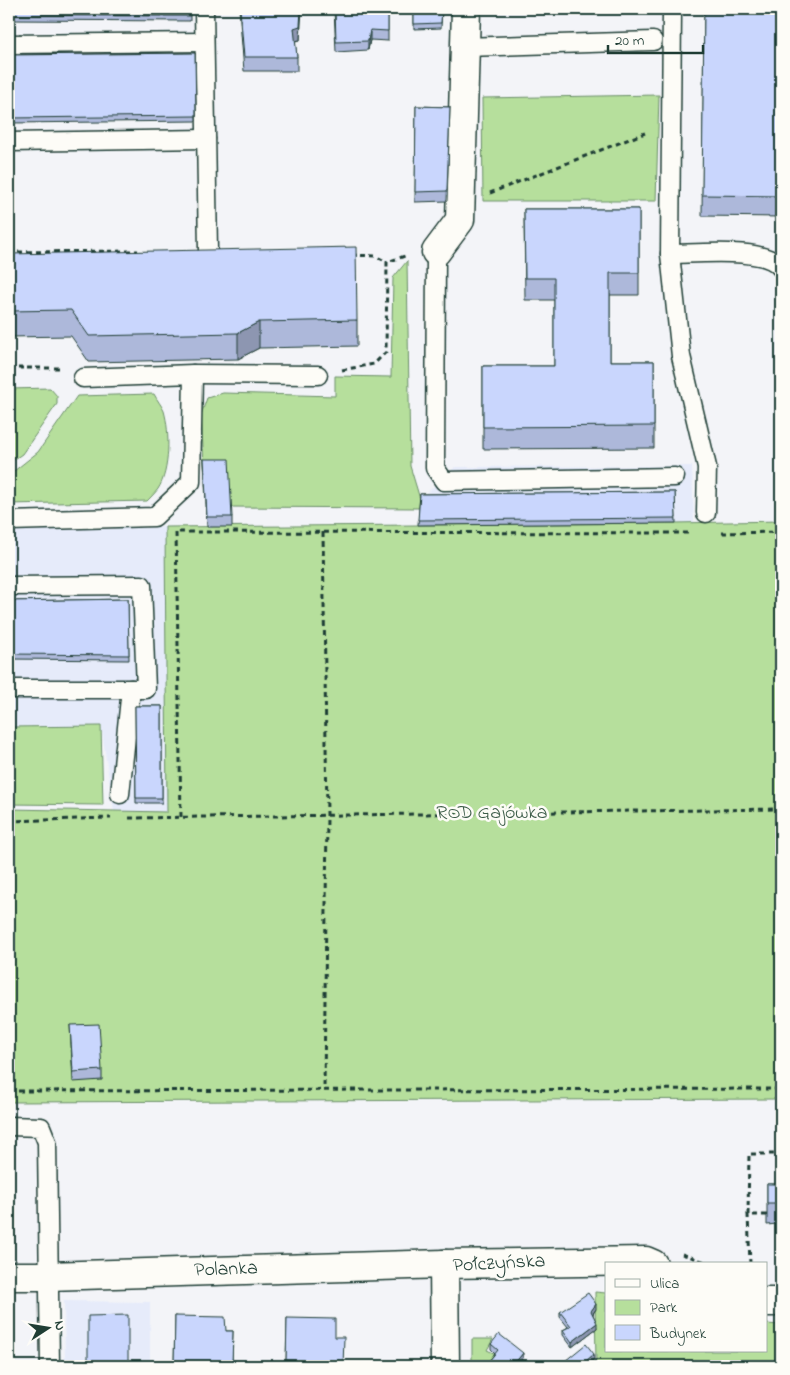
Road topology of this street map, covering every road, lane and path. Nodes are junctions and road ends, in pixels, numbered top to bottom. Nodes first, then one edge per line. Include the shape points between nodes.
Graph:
1 (204, 9) edge
2 (466, 9) edge
3 (672, 9) edge
4 (653, 41) dead end
5 (204, 42) junction
6 (9, 44) edge
7 (465, 47) junction
8 (671, 123) junction
9 (206, 139) junction
10 (9, 142) edge
11 (461, 204) junction
12 (208, 251) edge
13 (436, 252) junction
14 (670, 254) junction
15 (781, 268) edge
16 (9, 368) edge
17 (193, 374) junction
18 (318, 375) joint
19 (83, 378) joint
20 (675, 477) dead end
21 (706, 513) dead end
22 (9, 521) edge
23 (323, 532) junction
24 (781, 532) edge
25 (694, 533) dead end
26 (713, 533) dead end
27 (9, 586) edge
28 (9, 689) edge
29 (130, 689) junction
30 (120, 794) dead end
31 (781, 809) edge
32 (328, 815) junction
33 (181, 816) junction
34 (114, 818) dead end
35 (124, 818) dead end
36 (9, 821) edge
37 (781, 1089) edge
38 (324, 1090) junction
39 (9, 1091) edge
40 (9, 1126) edge
41 (781, 1154) edge
42 (748, 1215) junction
43 (767, 1215) edge
44 (648, 1262) edge
45 (750, 1262) edge
46 (444, 1264) junction
47 (9, 1276) edge
48 (48, 1276) junction
49 (768, 1302) edge
50 (781, 1302) edge
51 (50, 1366) edge
52 (445, 1366) edge

1 - 5 lane
2 - 7 street
3 - 8 lane
4 - 7 lane
5 - 6 lane
5 - 9 lane
7 - 11 street
8 - 11 path
8 - 14 lane
9 - 10 lane
9 - 12 lane
11 - 13 street via 460,220
13 - 18 path via 410,254 387,262 386,352 374,364
13 - 20 lane via 435,468 444,481
14 - 15 lane via 745,253 764,257 778,263
14 - 21 lane via 681,356 707,467
16 - 19 path via 69,368
17 - 18 lane
17 - 19 lane
17 - 22 lane via 191,482 154,517
23 - 25 path
23 - 32 path
23 - 33 path via 176,532
24 - 26 path
27 - 29 lane via 142,585 146,689
28 - 29 lane
29 - 30 lane
31 - 32 path
32 - 33 path
32 - 38 path
33 - 35 path
34 - 36 path
37 - 38 path
38 - 39 path
40 - 48 lane via 41,1127 47,1142
41 - 42 path via 749,1154
42 - 43 path
42 - 45 path
44 - 46 street, Połczyńska
46 - 48 street, Polanka
46 - 52 street, Połczyńska
47 - 48 street, Polanka
48 - 51 lane
49 - 50 street

